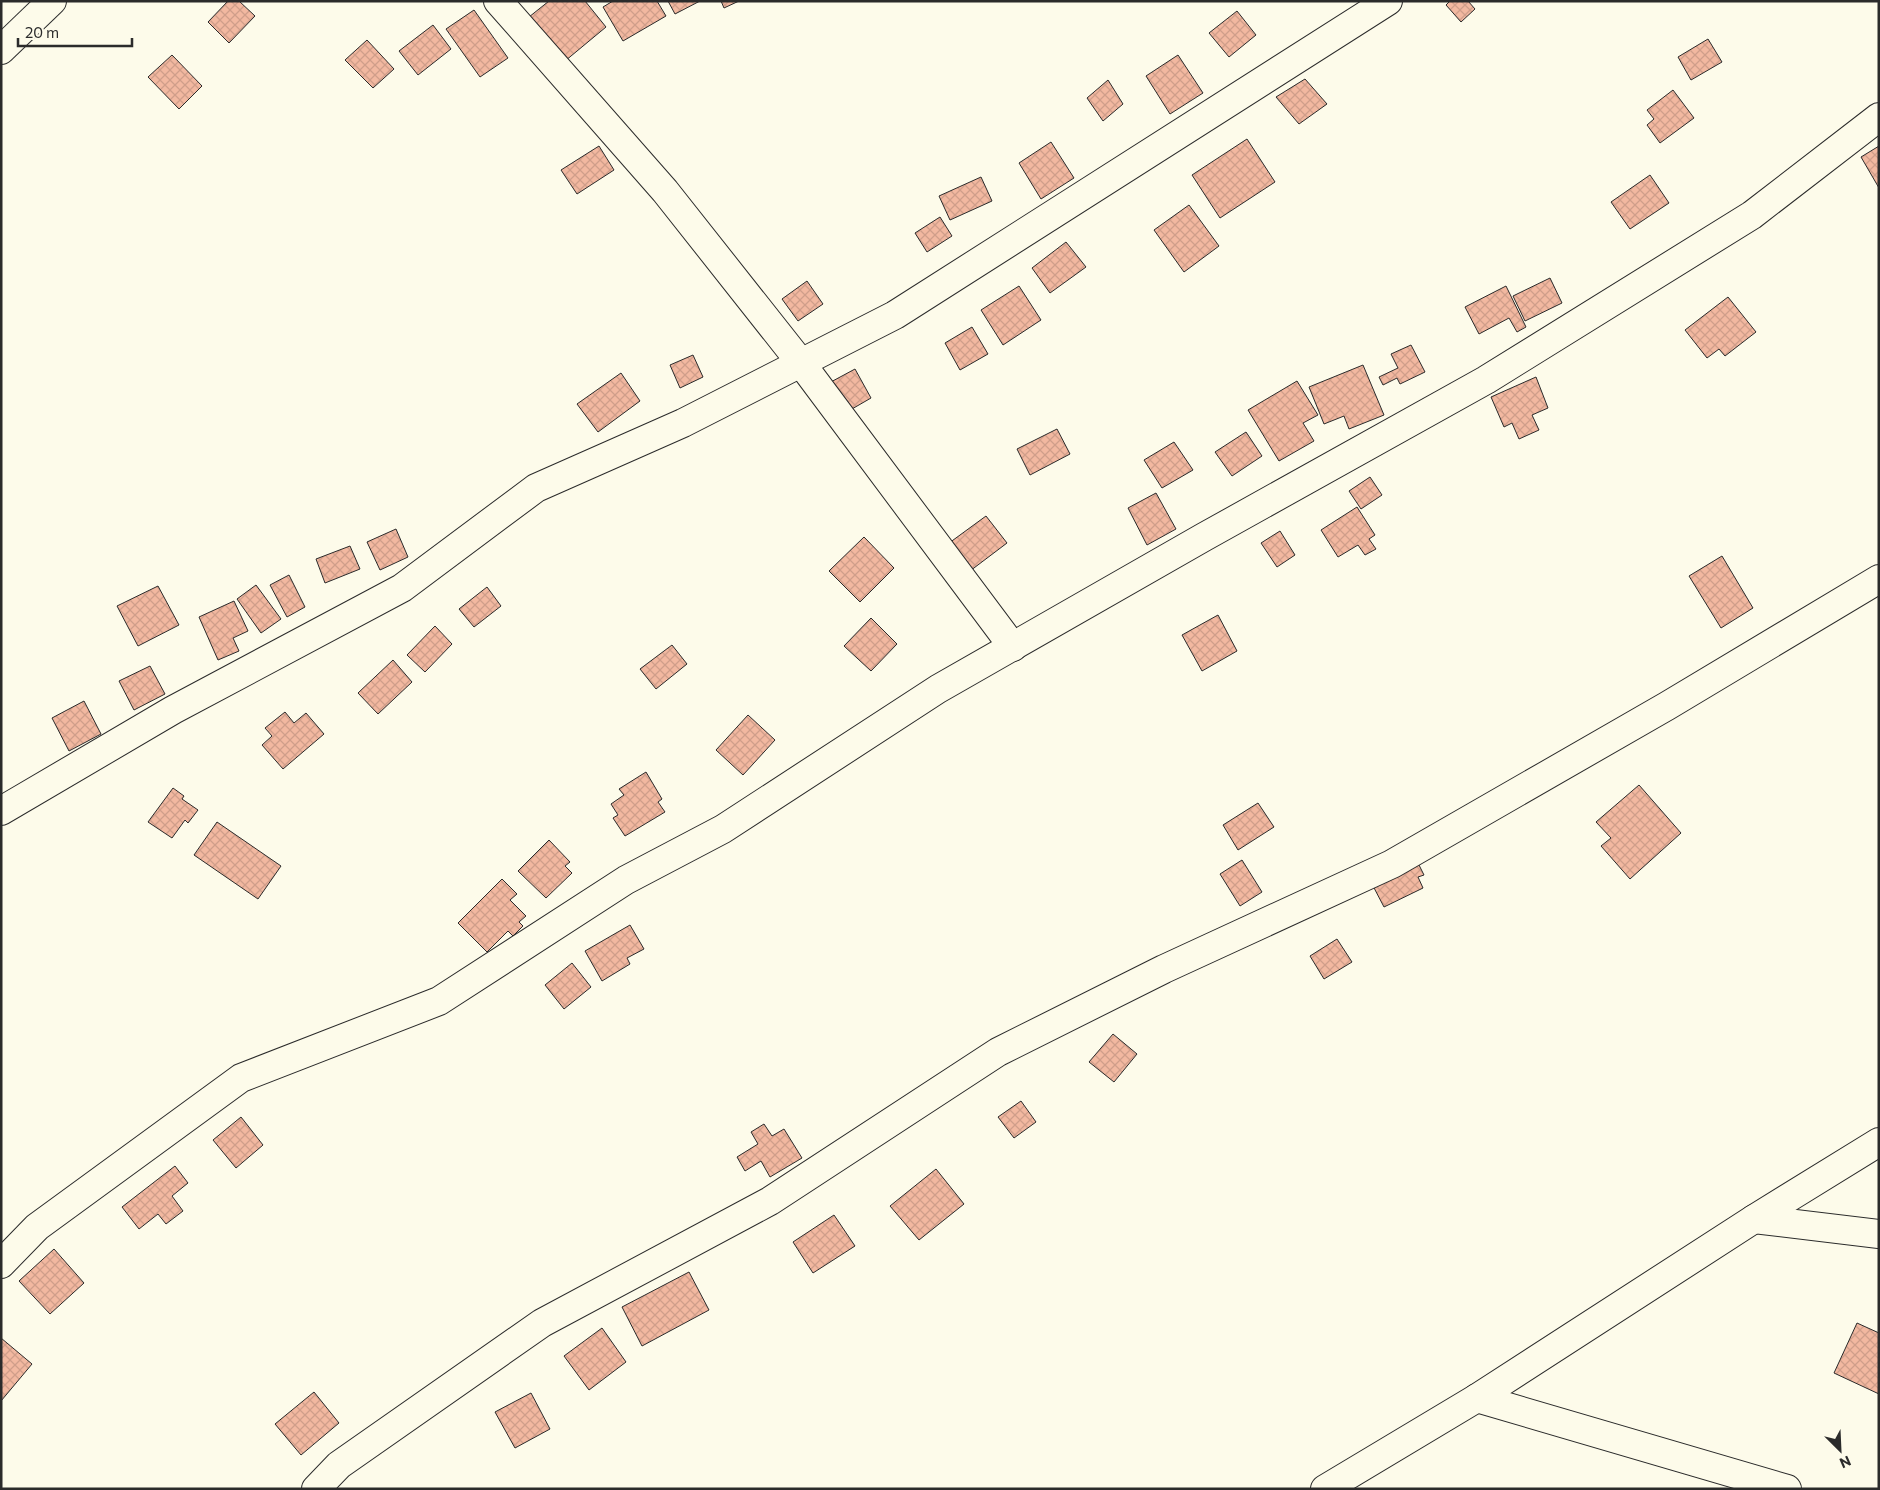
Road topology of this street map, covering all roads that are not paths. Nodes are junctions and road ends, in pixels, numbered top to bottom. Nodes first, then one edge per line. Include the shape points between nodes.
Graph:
1 (52, 1) edge
2 (1388, 1) edge
3 (501, 2) edge
4 (1, 50) edge
5 (1879, 117) edge
6 (801, 363) junction
7 (1879, 579) edge
8 (1013, 647) junction
9 (1, 811) edge
10 (1879, 1142) edge
11 (1754, 1218) junction
12 (1879, 1234) edge
13 (1, 1264) edge
14 (1476, 1398) junction
15 (316, 1489) edge
16 (1325, 1489) edge
17 (1788, 1489) edge

1 - 4 street
2 - 6 street via 895,315
3 - 6 street via 665,191
5 - 8 street via 1752,215 1486,380
6 - 8 street
6 - 9 street via 683,423 536,488 402,588 173,710
7 - 15 street via 1667,706 1392,864 1164,969 998,1052 770,1200 542,1323 339,1465
8 - 13 street via 938,689 723,829 626,880 439,1001 241,1078 37,1227
10 - 11 street
11 - 12 street
11 - 14 street
14 - 16 street
14 - 17 street

